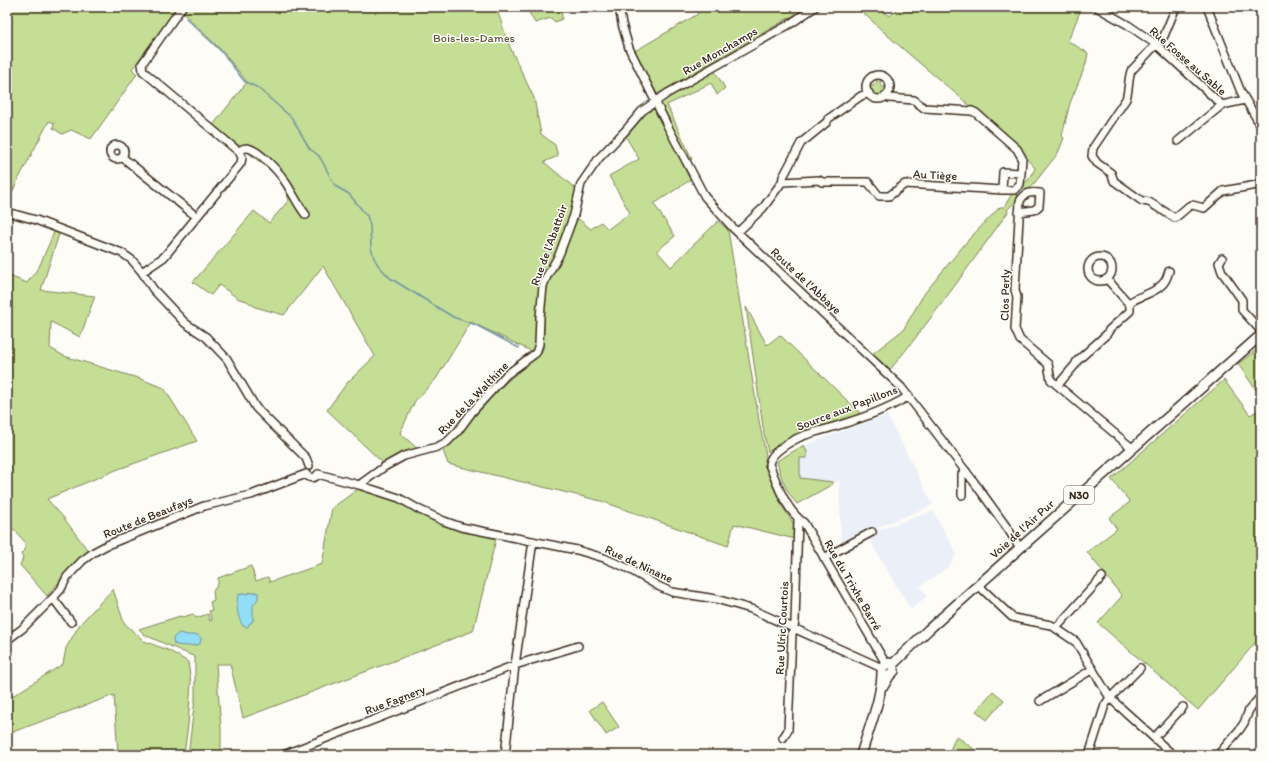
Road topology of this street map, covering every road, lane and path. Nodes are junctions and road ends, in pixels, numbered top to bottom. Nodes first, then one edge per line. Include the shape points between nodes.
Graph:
1 (182, 7) edge
2 (619, 7) edge
3 (815, 7) edge
4 (1176, 7) edge
5 (1207, 7) edge
6 (1098, 8) dead end
7 (1157, 45) junction
8 (869, 93) junction
9 (886, 96) junction
10 (1245, 100) junction
11 (655, 101) junction
12 (1222, 105) junction
13 (1261, 126) edge
14 (1178, 141) dead end
15 (238, 151) junction
16 (122, 157) dead end
17 (1021, 173) junction
18 (1261, 180) edge
19 (782, 182) junction
20 (1002, 190) junction
21 (7, 212) edge
22 (1019, 212) dead end
23 (306, 215) dead end
24 (197, 217) junction
25 (738, 232) junction
26 (1222, 258) dead end
27 (1169, 271) dead end
28 (142, 272) junction
29 (1107, 278) dead end
30 (1129, 303) junction
31 (1261, 331) edge
32 (1261, 335) edge
33 (536, 353) joint
34 (1058, 385) junction
35 (909, 396) junction
36 (1132, 448) junction
37 (309, 466) junction
38 (966, 471) junction
39 (306, 474) junction
40 (318, 474) junction
41 (359, 485) junction
42 (962, 495) dead end
43 (798, 519) junction
44 (872, 532) dead end
45 (533, 541) junction
46 (1020, 548) junction
47 (824, 558) junction
48 (1102, 577) dead end
49 (978, 585) junction
50 (53, 598) junction
51 (71, 622) dead end
52 (1057, 627) junction
53 (794, 628) junction
54 (7, 640) edge
55 (578, 646) dead end
56 (515, 665) junction
57 (1140, 668) dead end
58 (886, 669) junction
59 (1093, 669) junction
60 (1261, 696) edge
61 (1110, 698) junction
62 (1040, 702) dead end
63 (1183, 707) dead end
64 (784, 738) dead end
65 (1154, 738) junction
66 (1160, 744) junction
67 (283, 755) edge
68 (505, 755) edge
69 (861, 755) edge
70 (1088, 755) edge
71 (1163, 755) edge
72 (1173, 755) edge
73 (1218, 755) edge

1 - 15 street via 142,64 143,71
2 - 11 street, Route de l'Abbaye via 629,48
3 - 11 street, Rue Monchamps
4 - 7 street via 1164,36
5 - 10 street
6 - 7 street, Rue Fosse au Sable
7 - 12 street, Rue Fosse au Sable
7 - 18 street via 1131,71 1126,99 1093,148 1092,156 1111,173 1114,181 1175,218 1189,206 1204,208 1223,191 1257,185
8 - 9 street, Au Tiège via 876,98
8 - 9 street via 867,83 870,78 881,75 889,81 889,92
8 - 19 street via 828,119 801,143
9 - 17 street, Au Tiège via 914,100 924,108 976,113 1017,149 1022,158
10 - 12 street, Rue Fosse au Sable
10 - 13 street
11 - 25 street, Route de l'Abbaye via 703,193
11 - 33 street, Rue de l'Abattoir via 642,111 599,158 581,184 559,255 544,286
12 - 14 street
15 - 23 street via 246,147 262,157 284,180
15 - 24 street via 242,157 241,163
16 - 24 street
17 - 20 street, Au Tiège via 1020,184 1014,190
17 - 20 street via 1003,172
19 - 20 street, Au Tiège via 868,182 880,196 889,196 905,184
19 - 25 street via 763,208
21 - 28 street via 51,225 122,253
22 - 34 street, Clos Perly via 1015,329 1020,340 1048,364 1051,380
24 - 28 street via 164,257
25 - 35 street, Route de l'Abbaye
26 - 31 street via 1219,263 1222,272 1242,300 1242,310
27 - 30 street via 1166,280 1159,286 1149,294 1137,297
28 - 37 street via 153,290 185,323 206,338 227,359 256,408 306,458
29 - 30 street
30 - 34 street via 1130,311 1077,361
32 - 36 main road, Voie de l'Air Pur / N30
33 - 41 street, Rue de la Walthine via 506,376 447,442 394,461
34 - 36 street, Clos Perly
35 - 38 street, Route de l'Abbaye
35 - 43 street, Source aux Papillons via 852,421 798,438 772,456 769,464 780,492
36 - 46 main road, Voie de l'Air Pur / N30
37 - 39 street
37 - 40 street via 317,468
38 - 42 street via 962,474
38 - 46 street, Route de l'Abbaye
39 - 40 street, Route de Beaufays via 312,478
39 - 50 street, Route de Beaufays via 251,495 204,506 107,544 94,552 67,577
40 - 41 street, Rue de Ninane
41 - 45 street, Rue de Ninane via 399,498 461,527
43 - 47 street, Rue du Trixhe Barré via 804,523
43 - 53 street, Rue Ulric Courtois
44 - 47 street
45 - 53 street, Rue de Ninane via 604,558 672,592 751,609
45 - 56 street
46 - 49 main road, Voie de l'Air Pur / N30
47 - 58 street, Rue du Trixhe Barré
48 - 52 street
49 - 52 street via 1012,617
49 - 58 main road, Voie de l'Air Pur / N30
50 - 51 street
50 - 54 street, Route de Beaufays
52 - 59 street via 1076,642
53 - 58 street, Rue de Ninane
53 - 64 street, Rue Ulric Courtois via 788,730
55 - 56 street, Rue Fagnery
56 - 67 street, Rue Fagnery
56 - 68 street
57 - 61 street
58 - 69 main road
59 - 61 street
59 - 62 street
60 - 73 street via 1249,710 1240,729
61 - 65 street
61 - 70 street via 1105,705
63 - 65 street
65 - 66 street
66 - 71 street
66 - 72 street

